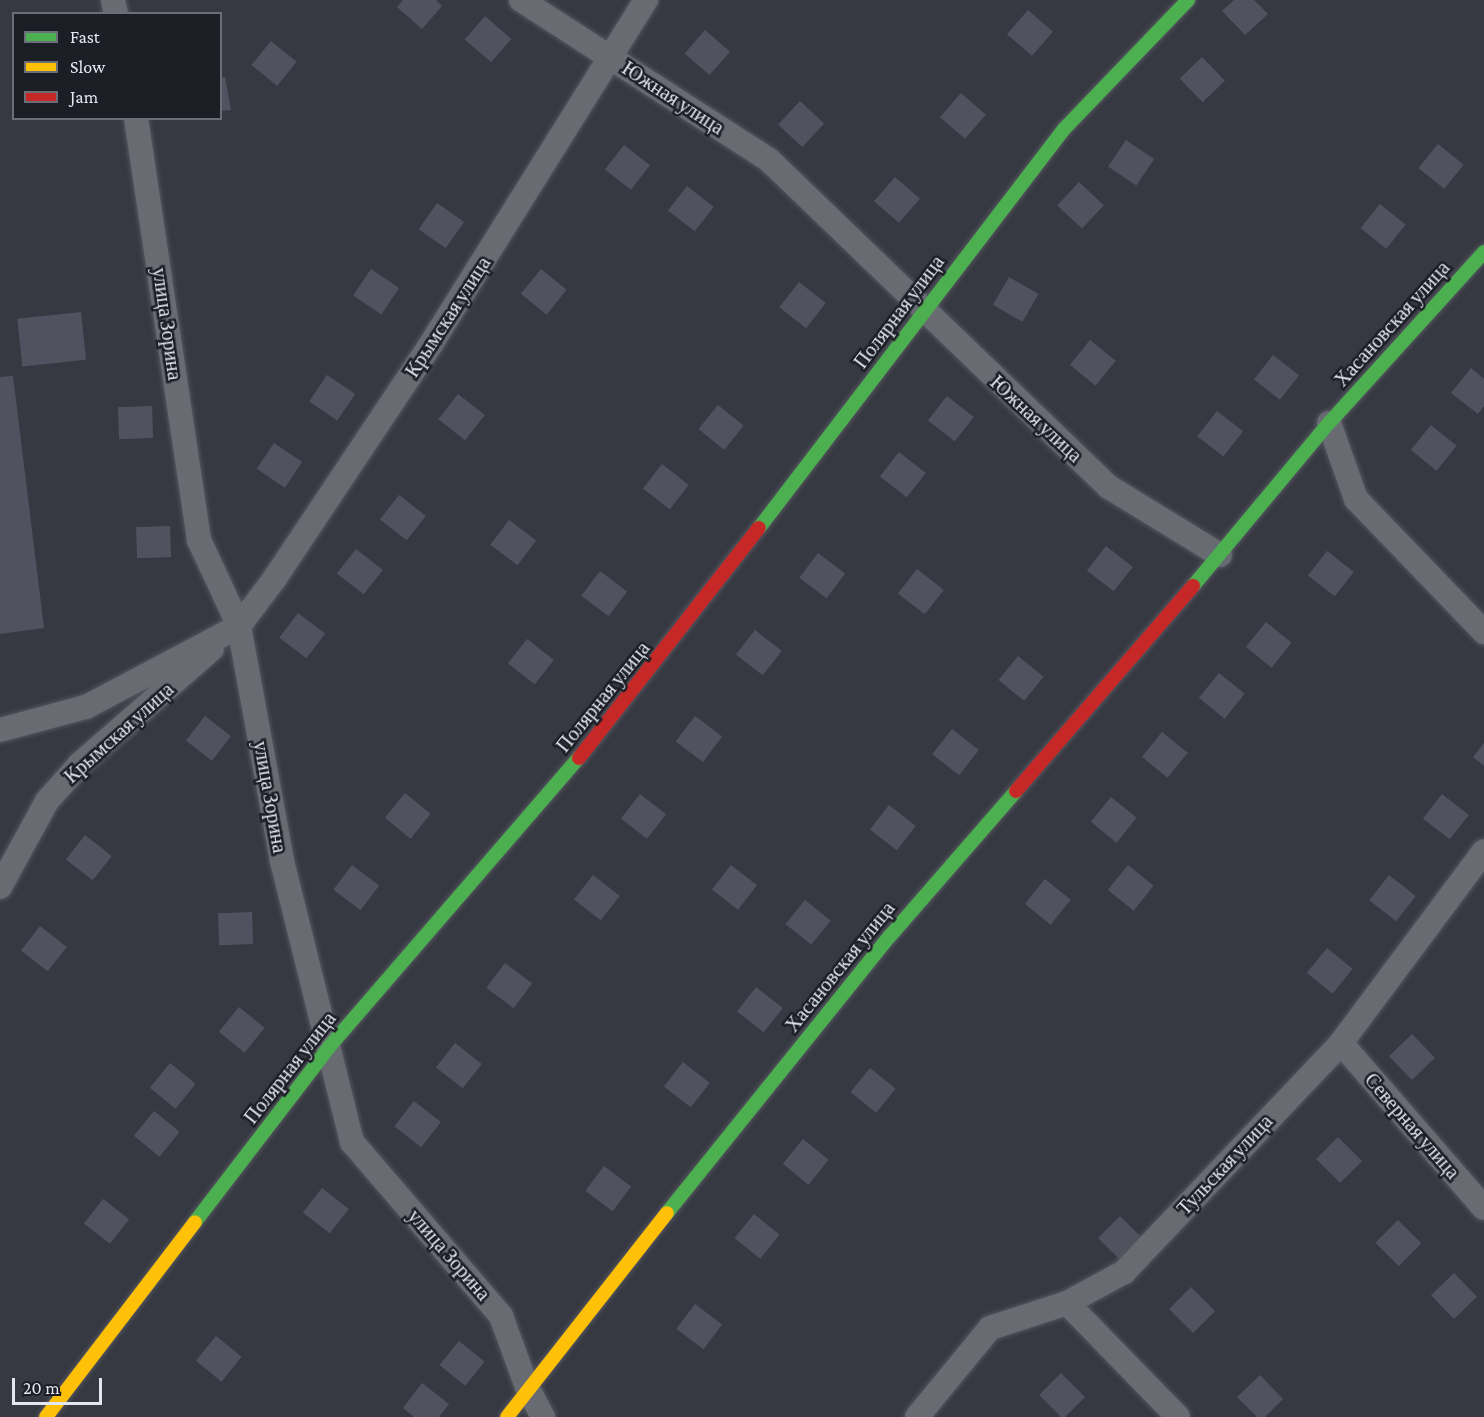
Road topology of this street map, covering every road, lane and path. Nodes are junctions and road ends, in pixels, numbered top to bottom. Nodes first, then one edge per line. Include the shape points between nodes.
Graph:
1 (521, 0) edge
2 (645, 0) edge
3 (1188, 0) edge
4 (612, 59) junction
5 (136, 120) edge
6 (1484, 252) edge
7 (923, 312) junction
8 (1329, 423) junction
9 (1220, 555) junction
10 (239, 626) junction
11 (1484, 632) edge
12 (0, 730) edge
13 (1484, 851) edge
14 (0, 887) edge
15 (1341, 1043) junction
16 (330, 1046) junction
17 (1484, 1208) edge
18 (1067, 1303) junction
19 (527, 1387) junction
20 (46, 1417) edge
21 (507, 1417) edge
22 (543, 1417) edge
23 (917, 1417) edge
24 (1178, 1417) edge

1 - 4 street, Южная улица
2 - 4 street, Крымская улица
3 - 7 street, Полярная улица via 1064,129
4 - 7 street, Южная улица via 769,160
4 - 10 street, Крымская улица via 431,344
5 - 10 street, улица Зорина via 199,540
6 - 8 street, Хасановская улица
7 - 9 street, Южная улица via 1109,487
7 - 16 street, Полярная улица via 618,713
8 - 9 street
8 - 11 street via 1356,499
9 - 19 street, Хасановская улица via 890,936
10 - 12 street, Крымская улица via 86,707
10 - 14 street, Крымская улица via 80,764 47,801
10 - 16 street, улица Зорина via 282,861
13 - 15 street, Тульская улица
15 - 17 street, Северная улица
15 - 18 street, Тульская улица via 1124,1272
16 - 19 street, улица Зорина via 352,1142 501,1316
16 - 20 street, Полярная улица
18 - 23 street, Тульская улица via 990,1328
18 - 24 street
19 - 21 street, Хасановская улица
19 - 22 street, улица Зорина

